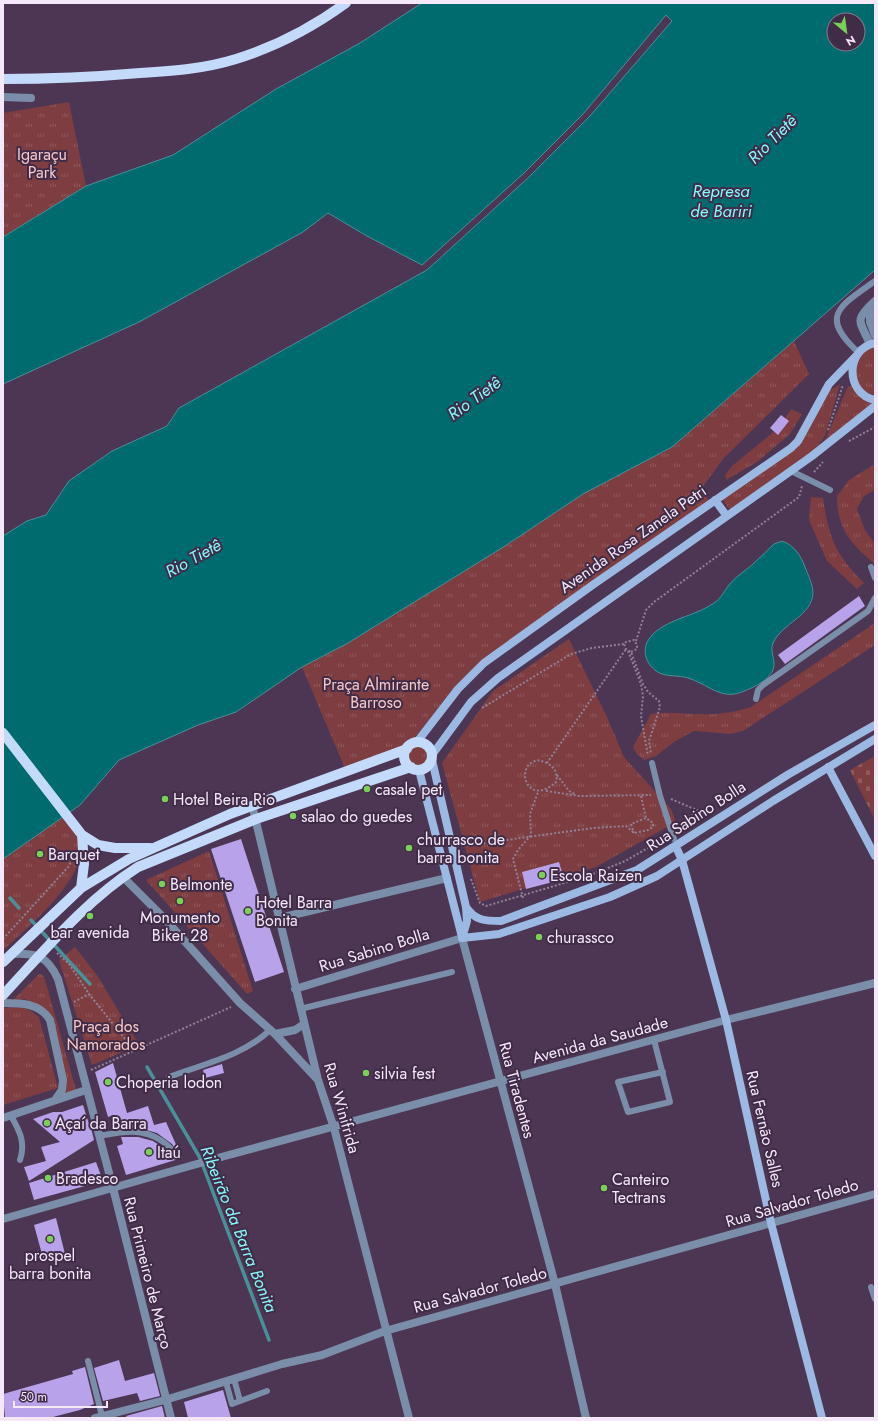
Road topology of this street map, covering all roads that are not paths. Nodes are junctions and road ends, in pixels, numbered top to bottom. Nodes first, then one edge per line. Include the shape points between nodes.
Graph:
1 (346, 3) edge
2 (3, 79) edge
3 (3, 98) edge
4 (31, 98) dead end
5 (875, 281) edge
6 (875, 301) edge
7 (875, 309) edge
8 (875, 335) edge
9 (873, 343) edge
10 (858, 354) junction
11 (875, 400) edge
12 (875, 406) edge
13 (791, 471) junction
14 (830, 490) dead end
15 (715, 500) junction
16 (726, 515) junction
17 (871, 567) dead end
18 (875, 578) edge
19 (875, 598) edge
20 (756, 699) dead end
21 (875, 725) edge
22 (3, 733) edge
23 (875, 739) edge
24 (417, 742) junction
25 (407, 749) junction
26 (432, 757) junction
27 (650, 760) road end
28 (828, 767) junction
29 (415, 768) junction
30 (252, 805) junction
31 (256, 819) junction
32 (82, 835) junction
33 (674, 840) junction
34 (151, 848) junction
35 (875, 856) edge
36 (682, 860) junction
37 (123, 877) junction
38 (447, 878) junction
39 (80, 888) junction
40 (466, 907) junction
41 (280, 918) junction
42 (462, 938) junction
43 (11, 954) junction
44 (39, 956) junction
45 (3, 962) edge
46 (452, 972) dead end
47 (875, 983) edge
48 (295, 989) junction
49 (3, 995) edge
50 (3, 1003) edge
51 (300, 1009) junction
52 (726, 1020) junction
53 (304, 1024) junction
54 (273, 1032) junction
55 (654, 1040) junction
56 (663, 1072) junction
57 (169, 1077) dead end
58 (318, 1080) junction
59 (500, 1082) junction
60 (86, 1090) junction
61 (55, 1100) junction
62 (7, 1117) edge
63 (334, 1128) junction
64 (99, 1136) junction
65 (174, 1155) dead end
66 (20, 1160) dead end
67 (113, 1188) junction
68 (875, 1194) edge
69 (3, 1219) edge
70 (772, 1223) junction
71 (556, 1284) junction
72 (871, 1287) dead end
73 (875, 1299) edge
74 (385, 1331) junction
75 (88, 1361) dead end
76 (230, 1381) junction
77 (267, 1391) dead end
78 (165, 1400) junction
79 (99, 1417) edge
80 (171, 1418) edge
81 (409, 1418) edge
82 (586, 1418) edge
83 (822, 1418) edge

1 - 2 main road via 309,27 276,43 236,59 195,69
3 - 4 street
5 - 10 lane via 844,303 836,317 836,325 841,334
6 - 9 street via 860,319 860,327
7 - 8 street via 870,314
9 - 10 main road, Avenida Rosa Zanela Petri
10 - 11 main road via 852,375 862,394
10 - 15 main road, Avenida Rosa Zanela Petri via 829,384 794,444
12 - 13 main road
13 - 14 lane
13 - 16 main road
15 - 16 main road
15 - 24 main road, Avenida Rosa Zanela Petri via 484,664 458,689
16 - 26 main road via 483,690 455,722
17 - 18 lane
19 - 20 lane via 868,611 763,685 758,690
21 - 33 main road, Rua Sabino Bolla
22 - 32 main road
23 - 28 main road, Rua Sabino Bolla
24 - 25 main road via 409,745
24 - 26 main road via 429,747
25 - 29 main road via 405,757
25 - 30 main road
26 - 29 main road via 424,768
26 - 40 main road
27 - 33 lane
28 - 35 main road
28 - 36 main road, Rua Sabino Bolla
29 - 31 main road
29 - 38 main road, Rua Tiradentes
30 - 31 street, Rua Winifrida
30 - 34 main road
31 - 37 main road via 154,860
31 - 41 street, Rua Winifrida
32 - 34 main road via 98,845 115,848
32 - 39 main road via 84,864
33 - 36 main road, Rua Fernão Salles
33 - 40 main road, Rua Sabino Bolla via 638,870 501,921 483,921 470,913
34 - 39 main road
36 - 42 main road, Rua Sabino Bolla via 657,876 610,897 499,934
36 - 52 main road, Rua Fernão Salles
37 - 44 main road via 88,906
37 - 54 street via 164,918 240,1003
38 - 41 street
38 - 42 main road, Rua Tiradentes
39 - 43 main road
40 - 42 main road via 467,921
41 - 48 street, Rua Winifrida
42 - 48 street, Rua Sabino Bolla
42 - 59 street, Rua Tiradentes
43 - 44 street
43 - 45 main road
44 - 49 main road
44 - 60 street, Rua Primeiro de Março via 54,970
46 - 51 lane
47 - 52 street, Avenida da Saudade
48 - 51 street, Rua Winifrida
50 - 61 street via 37,1007 47,1014 63,1080 62,1090
51 - 53 street, Rua Winifrida
52 - 55 street, Avenida da Saudade
52 - 70 main road, Rua Fernão Salles
53 - 54 street via 295,1030
53 - 58 street, Rua Winifrida
54 - 57 lane via 233,1054
54 - 58 street
55 - 56 lane
55 - 59 street, Avenida da Saudade
56 - 56 lane via 670,1102 628,1112 618,1082
58 - 63 street, Rua Winifrida
59 - 63 street, Avenida da Saudade
59 - 71 street, Rua Tiradentes
60 - 61 street
60 - 64 street, Rua Primeiro de Março
61 - 62 street
62 - 66 lane via 22,1138
63 - 67 street, Avenida da Saudade
63 - 74 street, Rua Winifrida
64 - 65 lane via 120,1132 152,1134 166,1144
64 - 67 street, Rua Primeiro de Março
67 - 69 street, Avenida da Saudade
67 - 78 street, Rua Primeiro de Março
68 - 70 street, Rua Salvador Toledo
70 - 71 street, Rua Salvador Toledo
70 - 83 main road, Rua Fernão Salles
71 - 74 street, Rua Salvador Toledo
71 - 82 street, Rua Tiradentes
72 - 73 lane
74 - 76 street, Rua Salvador Toledo via 322,1354
74 - 81 street, Rua Winifrida
75 - 79 lane
76 - 77 lane via 240,1401
76 - 78 street, Rua Salvador Toledo
78 - 79 street, Rua Salvador Toledo
78 - 80 street, Rua Primeiro de Março

